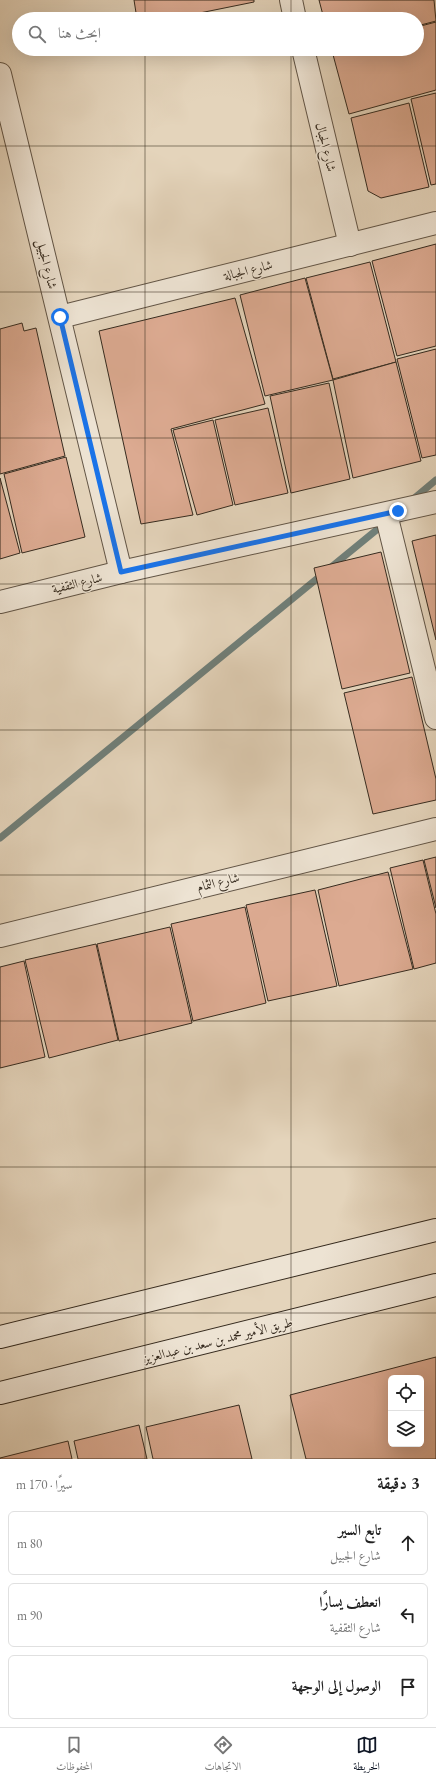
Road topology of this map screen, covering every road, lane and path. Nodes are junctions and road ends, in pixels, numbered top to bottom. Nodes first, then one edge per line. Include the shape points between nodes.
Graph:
1 (291, 0) edge
2 (294, 12) edge
3 (305, 56) edge
4 (0, 74) edge
5 (436, 223) edge
6 (350, 244) junction
7 (60, 317) junction
8 (436, 502) edge
9 (386, 514) junction
10 (121, 572) junction
11 (0, 602) edge
12 (436, 718) edge
13 (436, 829) edge
14 (0, 936) edge
15 (436, 1230) edge
16 (436, 1285) edge
17 (0, 1337) edge
18 (0, 1393) edge

1 - 2 street
3 - 6 street, شارع الجبال
4 - 7 street, شارع الجبيل
5 - 6 street, شارع الجبالة
6 - 7 street, شارع الجبالة
7 - 10 street, شارع الجبيل
8 - 9 street, شارع الثقفية
9 - 10 street, شارع الثقفية
9 - 12 street
10 - 11 street, شارع الثقفية
13 - 14 street, شارع الثمام
15 - 17 street
16 - 18 street, طريق الأمير محمد بن سعد بن عبدالعزيز

